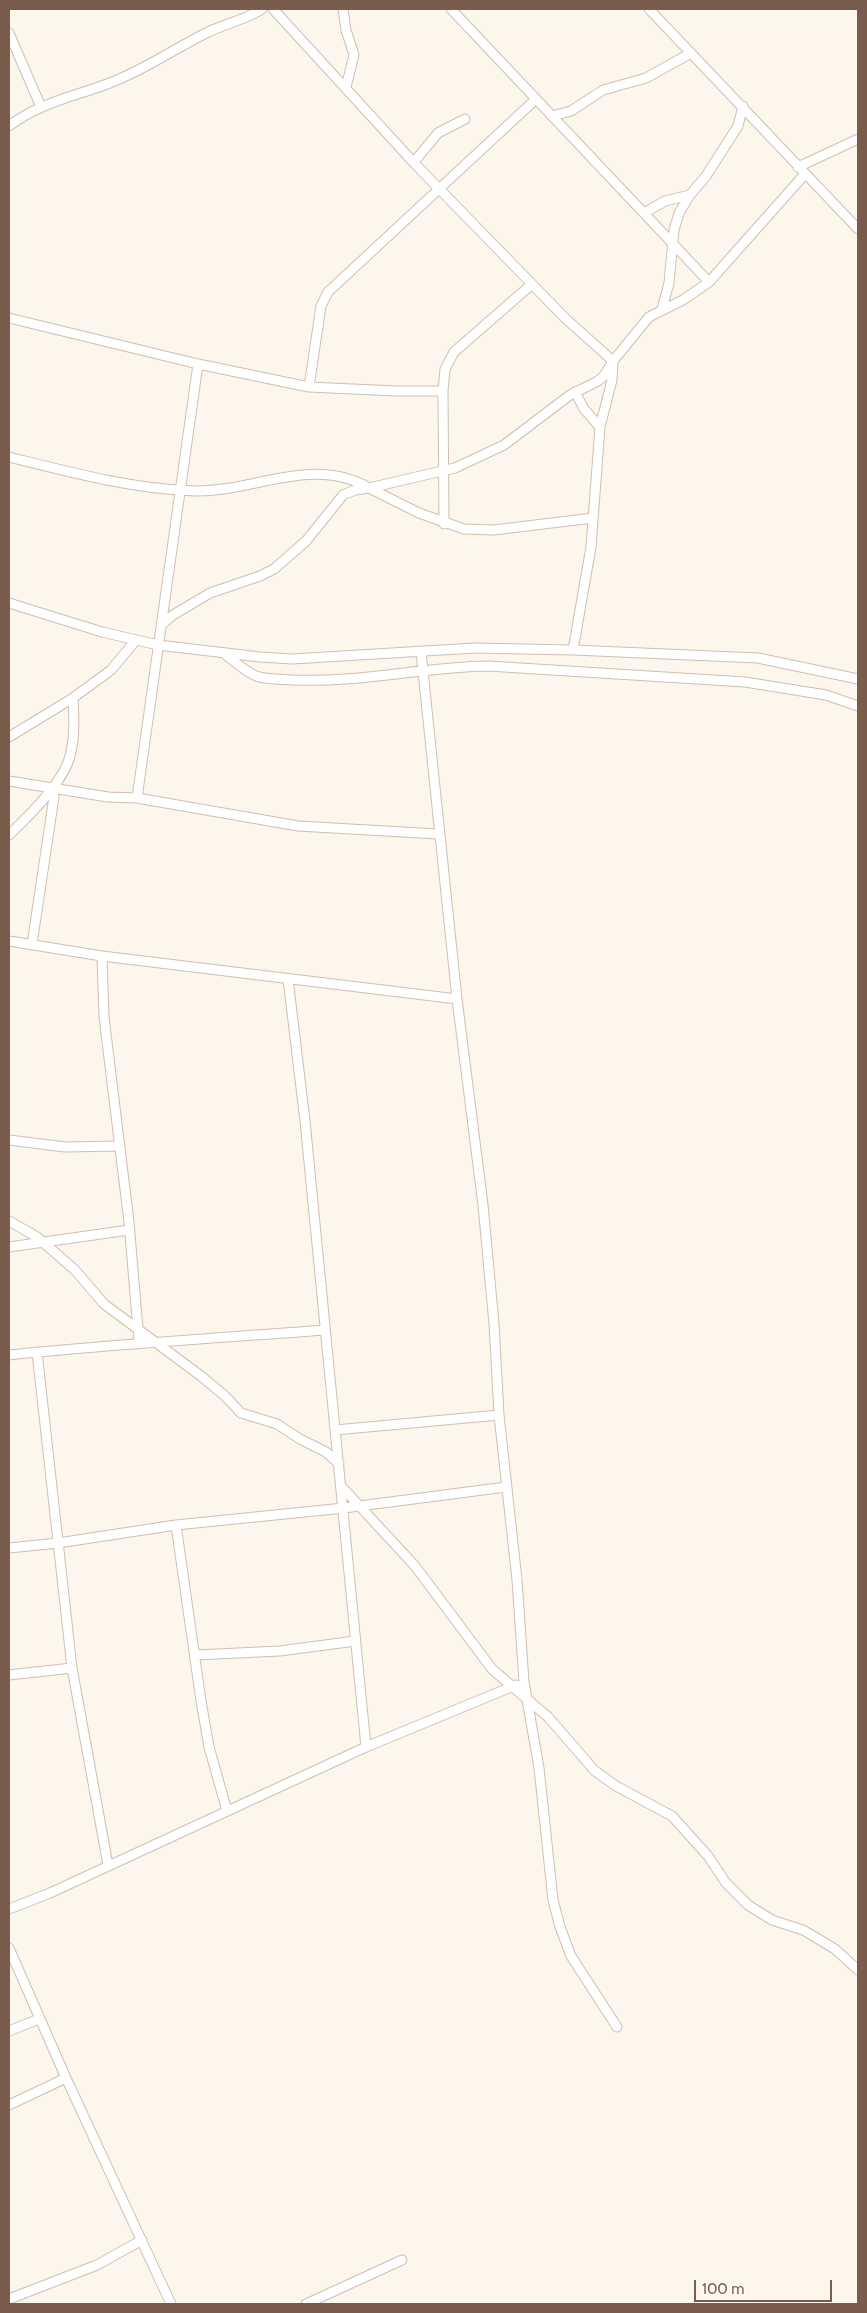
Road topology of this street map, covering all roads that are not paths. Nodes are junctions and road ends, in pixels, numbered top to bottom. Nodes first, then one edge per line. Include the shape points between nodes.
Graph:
1 (262, 9) edge
2 (273, 9) edge
3 (344, 9) edge
4 (451, 9) edge
5 (649, 9) edge
6 (9, 33) edge
7 (691, 53) junction
8 (346, 87) junction
9 (536, 99) junction
10 (743, 106) junction
11 (41, 107) junction
12 (552, 116) junction
13 (464, 119) dead end
14 (10, 123) edge
15 (858, 139) edge
16 (414, 162) junction
17 (798, 167) junction
18 (805, 174) junction
19 (441, 189) junction
20 (690, 195) junction
21 (644, 213) junction
22 (858, 229) edge
23 (674, 246) junction
24 (709, 282) junction
25 (532, 284) junction
26 (662, 309) junction
27 (9, 318) edge
28 (613, 361) junction
29 (198, 364) junction
30 (309, 387) junction
31 (443, 391) junction
32 (575, 392) junction
33 (600, 428) junction
34 (9, 457) edge
35 (443, 470) junction
36 (369, 488) junction
37 (179, 489) junction
38 (593, 518) junction
39 (444, 524) junction
40 (9, 603) edge
41 (160, 625) junction
42 (136, 640) junction
43 (158, 645) junction
44 (573, 650) junction
45 (421, 652) junction
46 (225, 654) junction
47 (422, 670) junction
48 (858, 679) edge
49 (73, 698) junction
50 (858, 706) edge
51 (9, 737) edge
52 (9, 782) edge
53 (53, 788) junction
54 (137, 798) junction
55 (438, 834) junction
56 (9, 835) edge
57 (9, 941) edge
58 (32, 944) junction
59 (102, 956) junction
60 (288, 979) junction
61 (457, 998) junction
62 (9, 1140) edge
63 (120, 1146) junction
64 (9, 1221) edge
65 (130, 1230) junction
66 (44, 1243) junction
67 (9, 1247) edge
68 (137, 1328) junction
69 (325, 1330) junction
70 (154, 1341) junction
71 (138, 1342) junction
72 (37, 1352) junction
73 (9, 1355) edge
74 (499, 1415) junction
75 (336, 1430) junction
76 (339, 1464) junction
77 (341, 1486) junction
78 (506, 1487) junction
79 (359, 1504) junction
80 (344, 1508) junction
81 (176, 1525) junction
82 (58, 1543) junction
83 (9, 1548) edge
84 (356, 1642) junction
85 (194, 1655) junction
86 (72, 1668) junction
87 (9, 1675) edge
88 (524, 1682) junction
89 (512, 1686) junction
90 (527, 1699) junction
91 (366, 1747) junction
92 (228, 1811) junction
93 (108, 1865) junction
94 (9, 1909) edge
95 (9, 1948) edge
96 (858, 1970) edge
97 (39, 2020) junction
98 (617, 2027) dead end
99 (9, 2031) edge
100 (66, 2078) junction
101 (9, 2105) edge
102 (142, 2240) junction
103 (402, 2260) dead end
104 (9, 2299) edge
105 (171, 2304) edge
106 (306, 2304) edge

1 - 11 street via 210,32 157,62
2 - 8 street
3 - 8 street via 346,30 354,55
4 - 9 street
5 - 7 street
6 - 11 street
7 - 10 street
7 - 12 street via 646,78 603,90 571,111
8 - 16 street
9 - 12 street
9 - 19 street
10 - 17 street
10 - 20 street via 738,126
11 - 14 street
12 - 21 street
13 - 16 street via 438,133
15 - 17 street
16 - 19 street
17 - 18 street
18 - 22 street
18 - 24 street
19 - 25 street
19 - 30 street via 328,292 321,306
20 - 21 street via 665,201
20 - 23 street via 676,221
21 - 23 street
23 - 24 street
23 - 26 street
24 - 26 street via 683,300
25 - 28 street
25 - 31 street via 454,352 445,369
26 - 28 street via 644,321
27 - 29 street
28 - 32 street via 604,376
28 - 33 street via 612,380
29 - 30 street
29 - 37 street
30 - 31 street
31 - 35 street
32 - 33 street
32 - 35 street via 504,445 455,468
33 - 38 street
34 - 37 street via 117,481
35 - 36 street
35 - 39 street
36 - 37 street via 349,478 313,474 211,490
36 - 39 street
36 - 41 street via 343,495 297,550 266,574 210,593
37 - 41 street via 171,565
38 - 39 street via 494,530 464,529
38 - 44 street
40 - 42 street
41 - 43 street
42 - 43 street
42 - 49 street via 111,670
43 - 46 street
43 - 54 street
44 - 45 street via 475,648
44 - 48 street via 758,658
45 - 46 street via 292,659
45 - 47 street
46 - 47 street via 257,676 275,679 343,680
47 - 50 street via 488,666 745,682 826,695
47 - 55 street
49 - 51 street
49 - 53 street via 70,756
52 - 53 street
53 - 54 street
53 - 56 street
53 - 58 street
54 - 55 street via 298,826
55 - 61 street
57 - 58 street
58 - 59 street
59 - 60 street
59 - 63 street via 104,1017
60 - 61 street
60 - 69 street
61 - 74 street via 483,1205
62 - 63 street via 65,1147
63 - 65 street
64 - 66 street
65 - 66 street
65 - 68 street
66 - 67 street
66 - 68 street via 75,1270 104,1304
68 - 70 street
68 - 71 street
69 - 70 street
69 - 75 street
70 - 71 street
70 - 76 street via 201,1376 241,1413 277,1424 326,1452
71 - 72 street
72 - 73 street
72 - 82 street
74 - 75 street
74 - 78 street
75 - 76 street
76 - 77 street
77 - 79 street
77 - 80 street
78 - 79 street
78 - 88 street
79 - 80 street
79 - 89 street via 415,1566 492,1669
80 - 81 street
80 - 84 street
81 - 82 street
81 - 85 street
82 - 83 street
82 - 86 street
84 - 85 street via 264,1652
84 - 91 street
85 - 92 street via 209,1747
86 - 87 street
86 - 93 street
88 - 89 street
88 - 90 street
89 - 90 street
89 - 91 street
90 - 96 street via 607,1781 672,1816 748,1906 772,1920 803,1930 836,1949
90 - 98 street via 539,1768 553,1900 560,1927 572,1956
91 - 92 street
92 - 93 street
93 - 94 street
95 - 97 street
97 - 99 street
97 - 100 street
100 - 101 street
100 - 102 street
102 - 104 street via 97,2265
102 - 105 street
103 - 106 street

